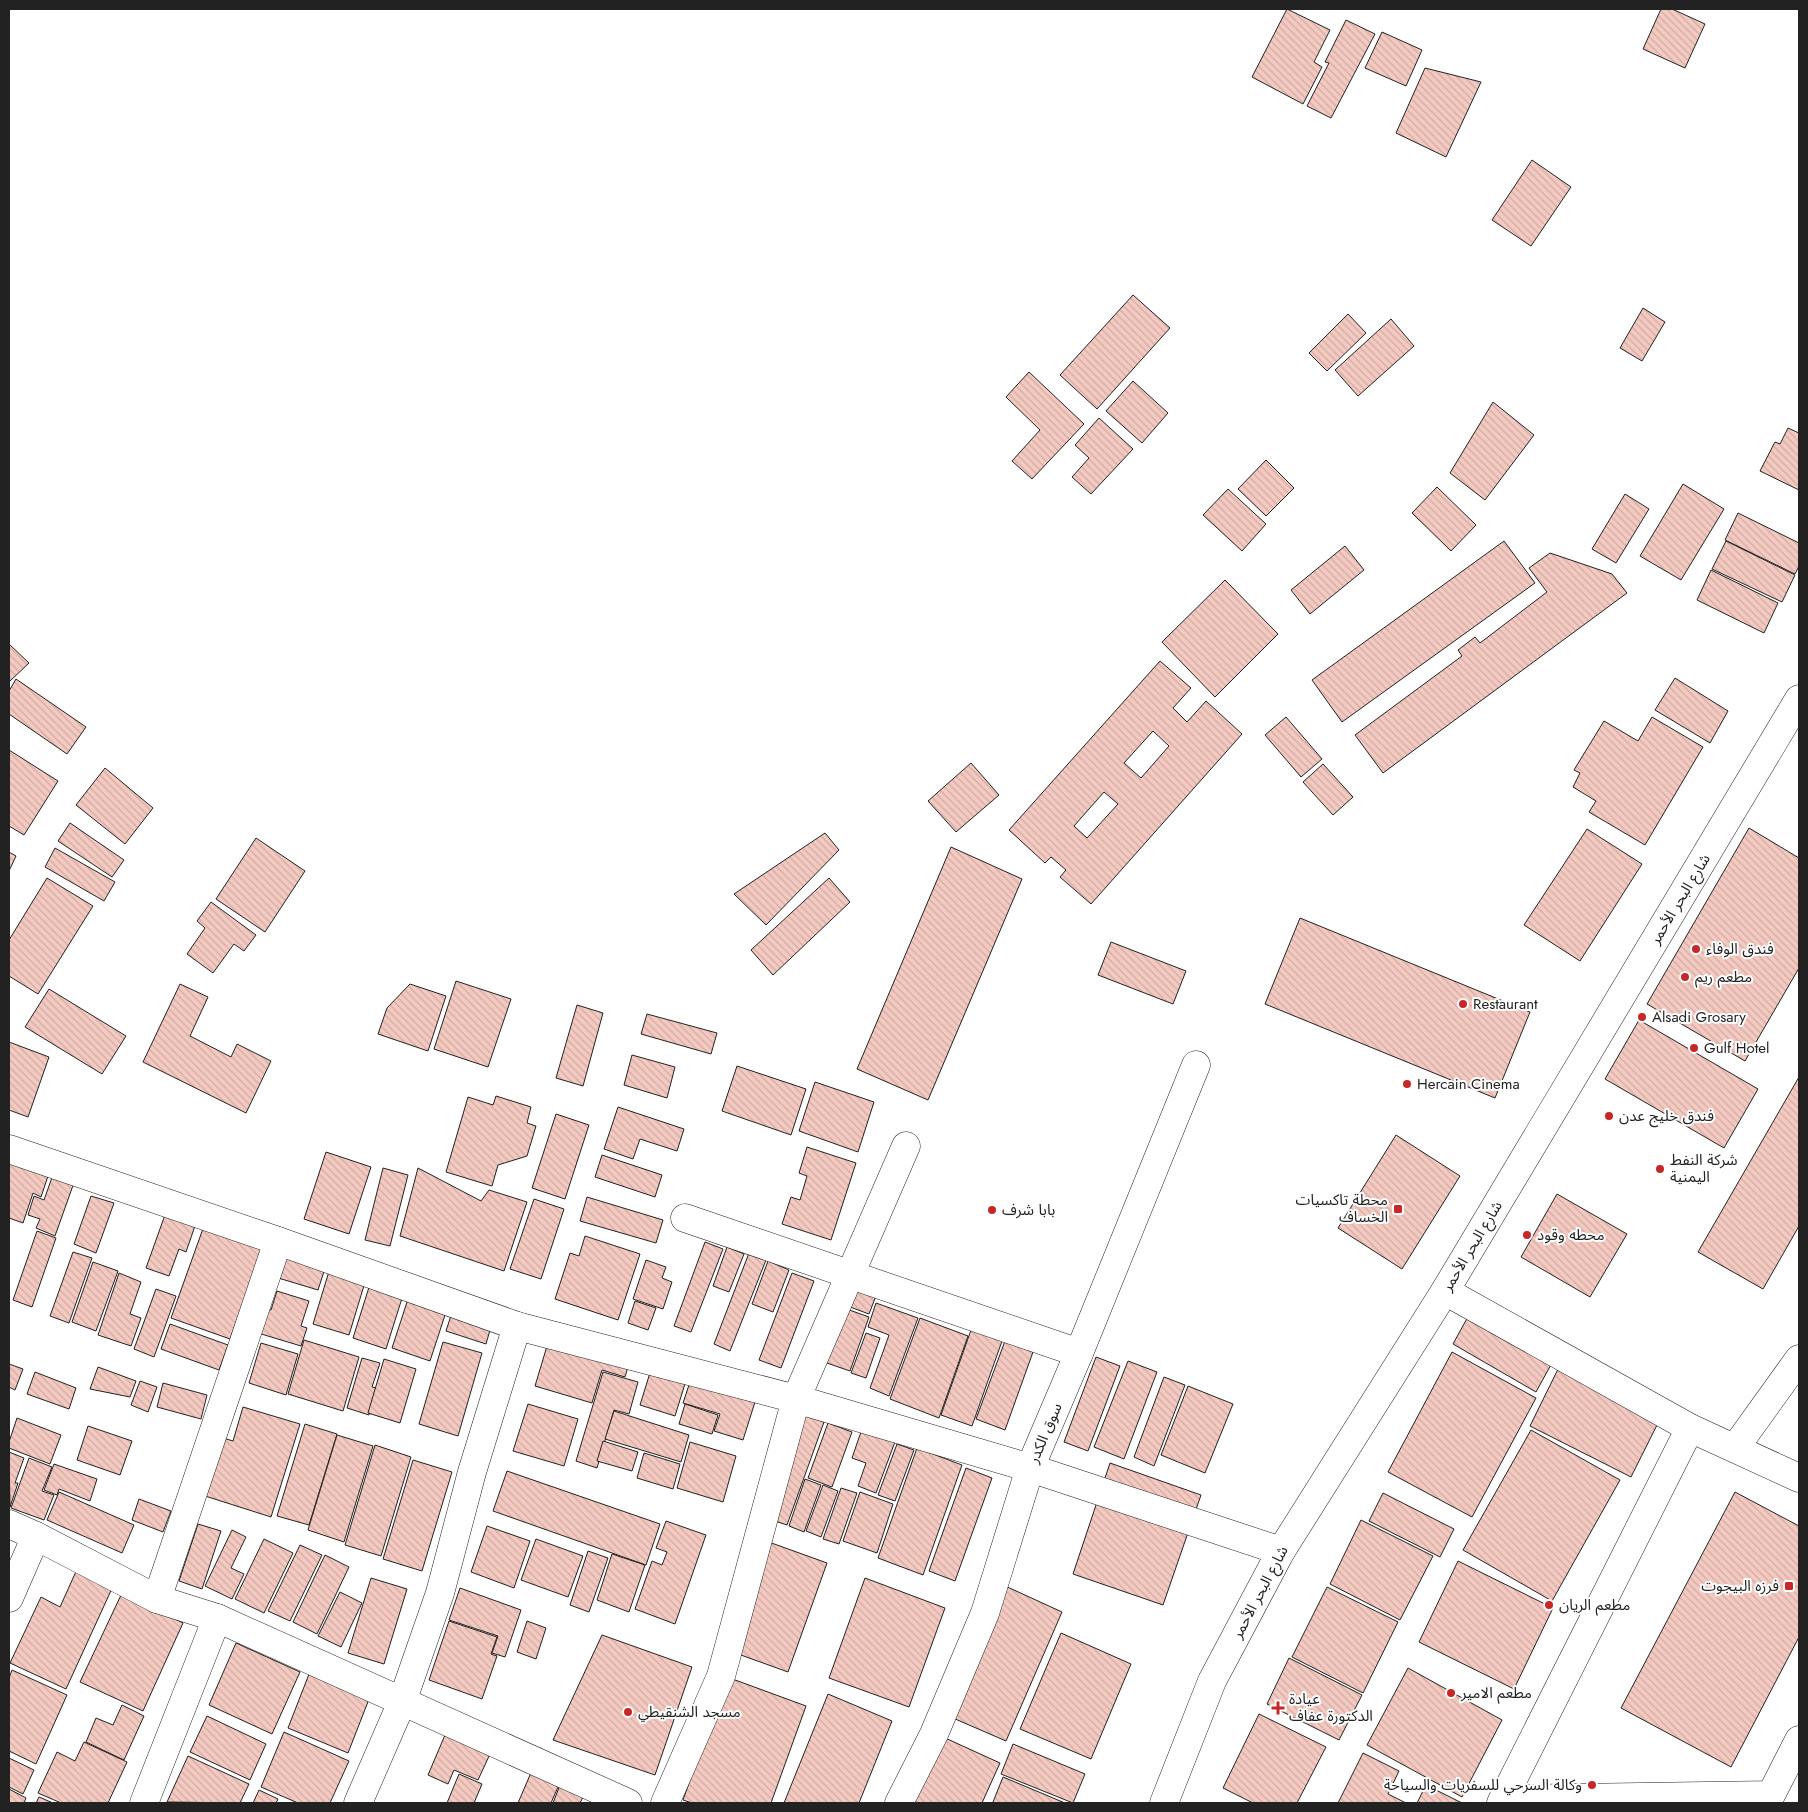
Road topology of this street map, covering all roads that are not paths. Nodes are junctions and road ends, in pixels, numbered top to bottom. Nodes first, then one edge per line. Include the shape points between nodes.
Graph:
1 (1799, 699) edge
2 (1196, 1065) dead end
3 (906, 1146) dead end
4 (9, 1150) edge
5 (684, 1218) dead end
6 (278, 1241) junction
7 (850, 1275) junction
8 (1445, 1291) junction
9 (518, 1326) junction
10 (1080, 1354) junction
11 (1799, 1359) edge
12 (796, 1400) junction
13 (1690, 1428) junction
14 (1736, 1448) junction
15 (1030, 1468) junction
16 (1799, 1478) edge
17 (9, 1524) edge
18 (36, 1536) junction
19 (1281, 1551) junction
20 (9, 1598) edge
21 (157, 1599) junction
22 (217, 1618) junction
23 (402, 1702) junction
24 (1799, 1740) edge
25 (1502, 1801) edge
26 (144, 1803) edge
27 (358, 1803) edge
28 (628, 1803) edge
29 (665, 1803) edge
30 (899, 1803) edge
31 (1164, 1803) edge

1 - 8 street, شارع البحر الأحمر
2 - 10 street, سوق الكدر
3 - 7 street
4 - 6 street
5 - 7 street
6 - 9 street
6 - 21 street
7 - 10 street
7 - 12 street
8 - 13 street
8 - 19 street, شارع البحر الأحمر
9 - 12 street
9 - 23 street via 472,1472 440,1593
10 - 15 street, سوق الكدر
11 - 14 street
12 - 15 street
12 - 29 street via 721,1676
13 - 14 street
13 - 25 street
14 - 16 street
15 - 19 street
15 - 30 street, سوق الكدر via 985,1613 934,1734
17 - 18 street
18 - 20 street
18 - 21 street
19 - 31 street, شارع البحر الأحمر via 1212,1681
21 - 22 street
22 - 23 street
22 - 26 street
23 - 27 street
23 - 28 street
24 - 25 street via 1771,1795

